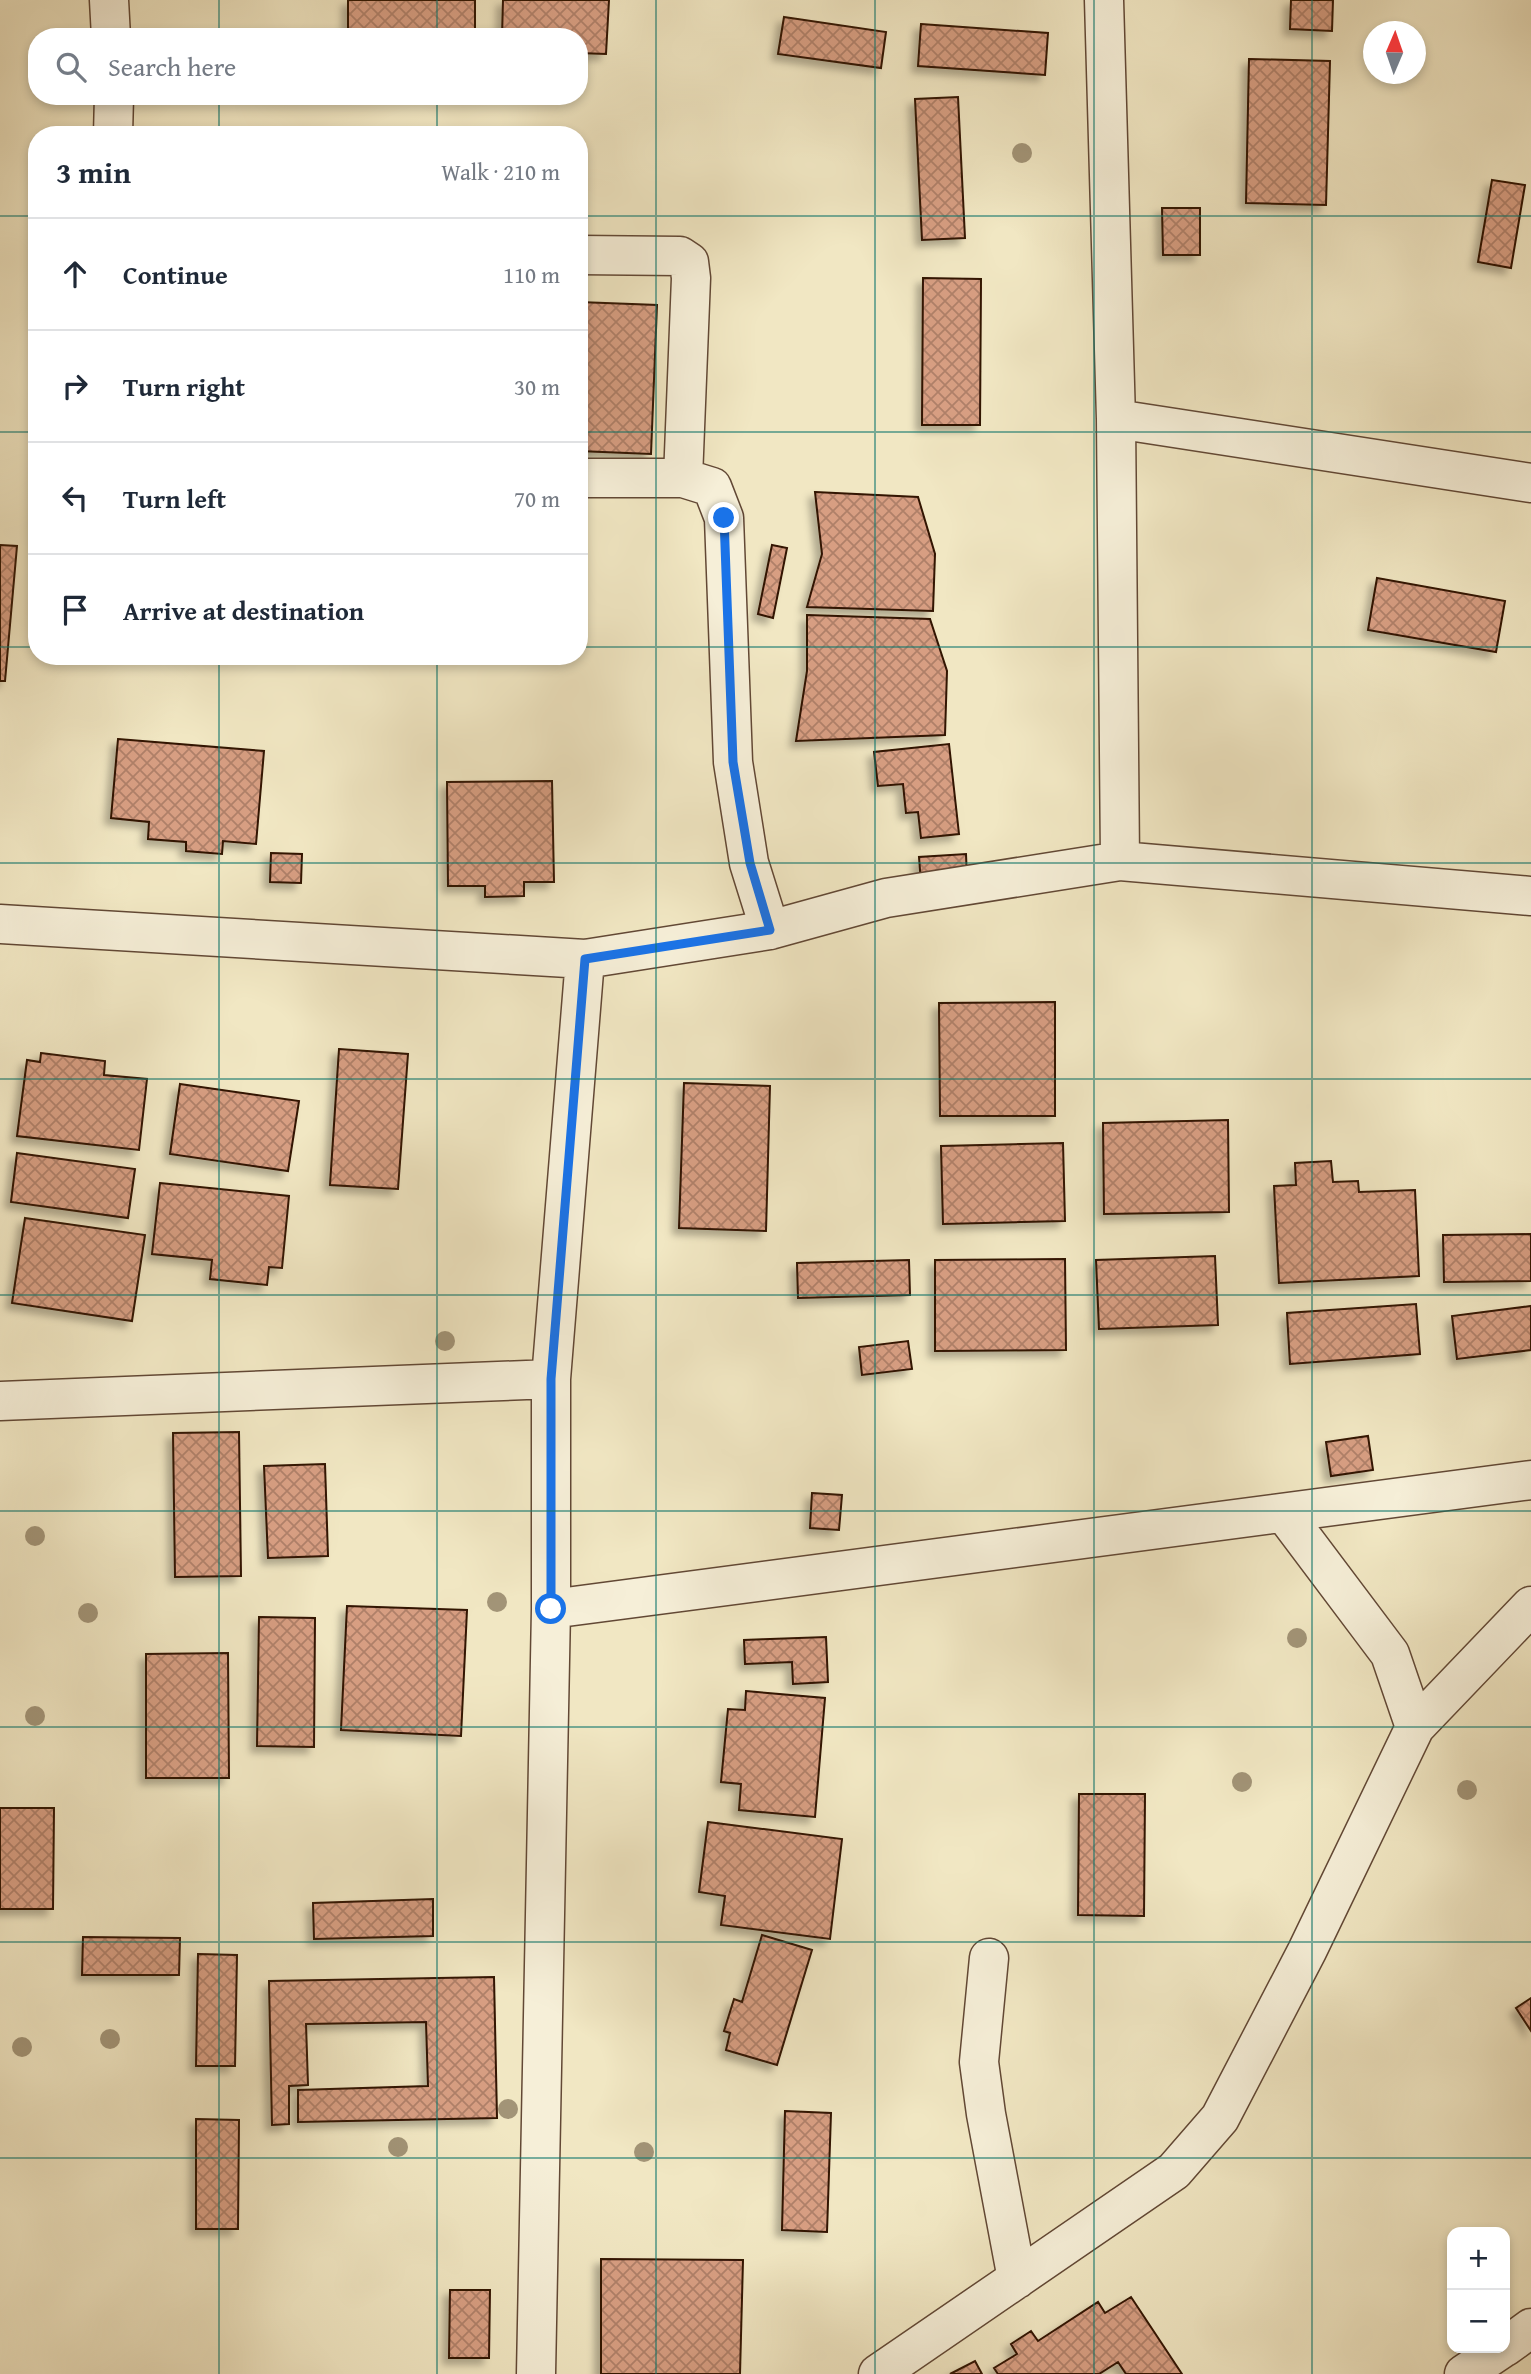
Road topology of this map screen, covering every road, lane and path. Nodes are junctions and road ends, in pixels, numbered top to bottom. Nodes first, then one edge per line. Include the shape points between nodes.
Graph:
1 (108, 0) edge
2 (1104, 0) edge
3 (110, 28) edge
4 (114, 105) edge
5 (113, 126) edge
6 (588, 255) edge
7 (1116, 419) junction
8 (588, 478) edge
9 (683, 478) junction
10 (1531, 483) edge
11 (1120, 861) junction
12 (1531, 896) edge
13 (0, 925) edge
14 (770, 930) junction
15 (585, 959) junction
16 (551, 1379) junction
17 (0, 1401) edge
18 (1531, 1480) edge
19 (1284, 1513) junction
20 (1531, 1606) edge
21 (551, 1609) junction
22 (1415, 1727) junction
23 (989, 1958) dead end
24 (1017, 2279) junction
25 (1519, 2339) edge
26 (536, 2374) edge
27 (878, 2374) edge
28 (1464, 2374) edge

1 - 3 street
2 - 7 street
4 - 5 street
6 - 9 street via 680,256 689,262
7 - 10 street
7 - 11 street
8 - 9 street
9 - 14 street via 712,487 724,518 733,762 750,863
11 - 12 street
11 - 14 street via 886,898
13 - 15 street
14 - 15 street
15 - 16 street
16 - 17 street
16 - 21 street
18 - 19 street
19 - 21 street
19 - 22 street via 1390,1654
20 - 22 street
21 - 26 street
22 - 24 street via 1220,2119 1174,2171
23 - 24 street via 979,2062
24 - 27 street
25 - 28 street

